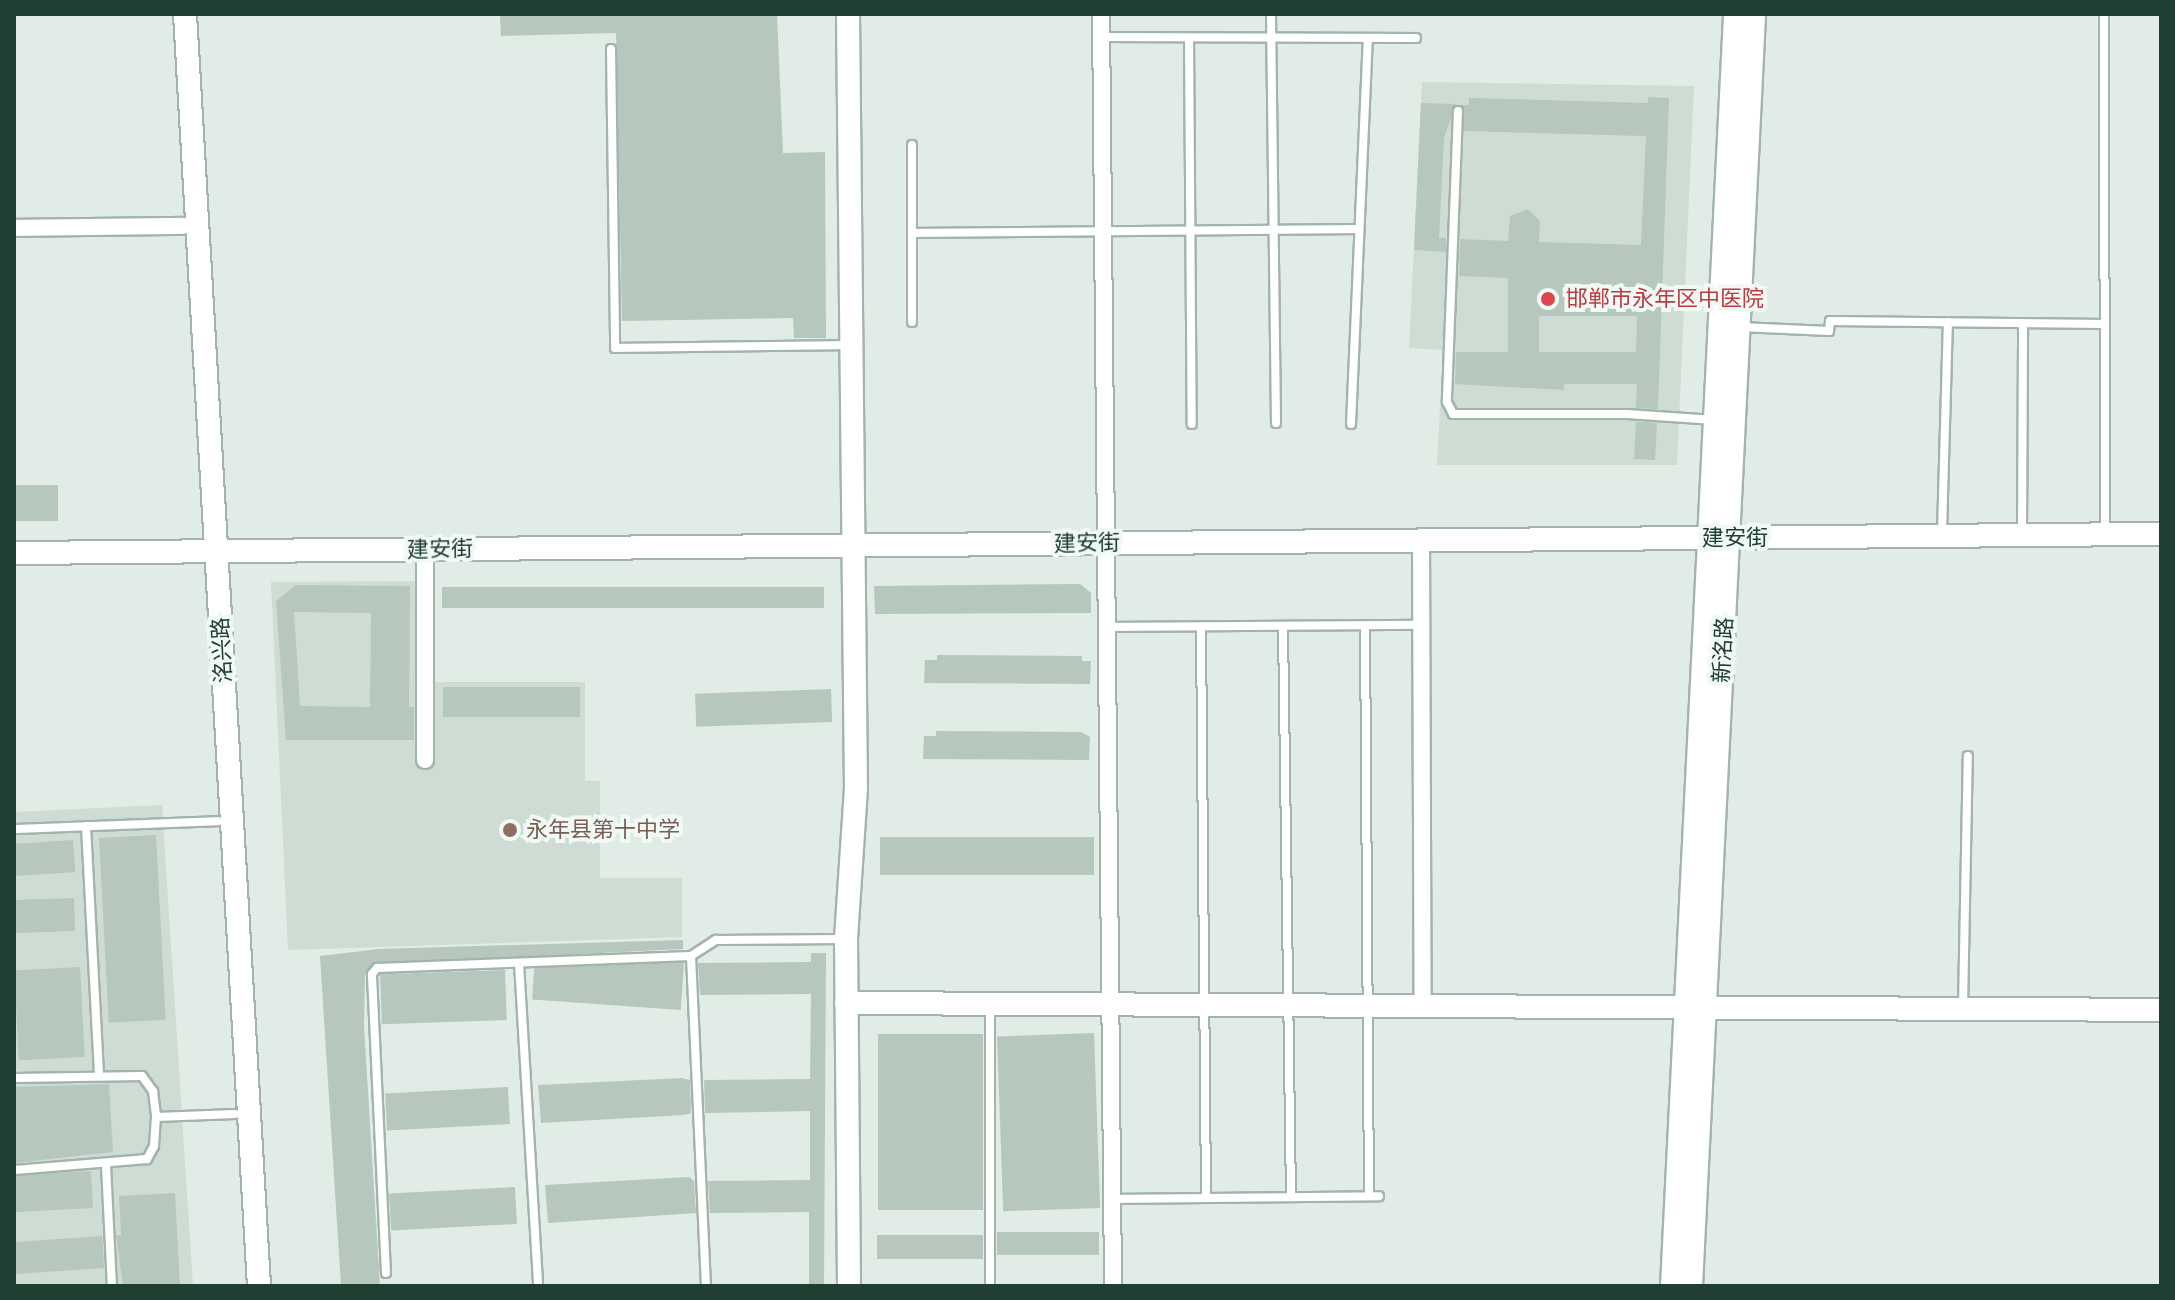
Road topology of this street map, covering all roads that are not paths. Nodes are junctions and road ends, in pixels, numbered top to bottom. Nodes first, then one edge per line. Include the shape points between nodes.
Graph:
1 (171, 14) edge
2 (185, 14) edge
3 (848, 14) edge
4 (1101, 14) edge
5 (1271, 14) edge
6 (1735, 14) edge
7 (1754, 14) edge
8 (2104, 14) edge
9 (1101, 37) junction
10 (1189, 38) junction
11 (1272, 38) junction
12 (1368, 38) junction
13 (1416, 38) dead end
14 (611, 49) dead end
15 (1458, 111) dead end
16 (912, 145) dead end
17 (183, 226) junction
18 (14, 228) edge
19 (1358, 229) junction
20 (1274, 230) junction
21 (1102, 231) junction
22 (1191, 231) junction
23 (912, 233) junction
24 (912, 322) dead end
25 (1948, 322) junction
26 (2023, 323) junction
27 (2105, 324) junction
28 (1739, 327) junction
29 (849, 345) junction
30 (1715, 420) junction
31 (1276, 423) dead end
32 (1192, 424) dead end
33 (1351, 424) dead end
34 (2105, 534) junction
35 (2161, 534) edge
36 (2022, 535) junction
37 (1942, 536) junction
38 (1719, 538) junction
39 (1421, 540) junction
40 (1105, 543) junction
41 (852, 546) junction
42 (425, 550) junction
43 (209, 552) junction
44 (14, 553) edge
45 (1421, 625) junction
46 (1283, 626) junction
47 (1365, 626) junction
48 (1106, 627) junction
49 (1201, 627) junction
50 (1968, 756) dead end
51 (425, 760) dead end
52 (218, 821) junction
53 (86, 826) junction
54 (14, 829) edge
55 (846, 939) junction
56 (691, 956) junction
57 (519, 963) junction
58 (846, 1003) junction
59 (990, 1004) junction
60 (1109, 1005) junction
61 (1204, 1005) junction
62 (1288, 1006) junction
63 (1368, 1006) junction
64 (1423, 1006) junction
65 (1695, 1008) junction
66 (1963, 1009) junction
67 (2161, 1010) edge
68 (99, 1074) junction
69 (14, 1078) edge
70 (235, 1114) junction
71 (156, 1117) junction
72 (106, 1165) junction
73 (14, 1170) edge
74 (1369, 1196) junction
75 (1379, 1196) dead end
76 (1206, 1197) junction
77 (1291, 1197) junction
78 (1112, 1199) junction
79 (386, 1273) dead end
80 (112, 1286) edge
81 (245, 1286) edge
82 (259, 1286) edge
83 (538, 1286) edge
84 (706, 1286) edge
85 (849, 1286) edge
86 (990, 1286) edge
87 (1113, 1286) edge
88 (1672, 1286) edge
89 (1691, 1286) edge

1 - 17 street, 洺兴路
2 - 43 street, 洺兴路
3 - 29 street
4 - 9 street
5 - 11 lane
6 - 30 street, 新洺路
7 - 28 street, 新洺路
8 - 27 lane
9 - 10 lane
9 - 21 street
10 - 11 lane
10 - 22 lane
11 - 12 lane
11 - 20 lane
12 - 13 lane
12 - 19 lane
14 - 29 lane via 615,348
15 - 30 lane via 1447,402 1453,414
16 - 23 lane
17 - 18 street
17 - 43 street, 洺兴路
19 - 20 lane
19 - 33 lane
20 - 22 lane
20 - 31 lane
21 - 22 lane
21 - 23 lane
21 - 40 street
22 - 32 lane
23 - 24 lane
25 - 26 lane
25 - 28 lane via 1830,321 1829,331
25 - 37 lane
26 - 27 lane
26 - 36 lane
27 - 34 lane
28 - 38 street, 新洺路
29 - 41 street
30 - 38 street, 新洺路
34 - 35 street, 建安街
34 - 36 street, 建安街
36 - 37 street, 建安街
37 - 38 street, 建安街
38 - 39 street, 建安街
38 - 65 street, 新洺路
39 - 40 street, 建安街
39 - 45 street
40 - 41 street, 建安街
40 - 48 street
41 - 42 street, 建安街
41 - 55 street via 856,788
42 - 43 street, 建安街
42 - 51 street
43 - 44 street, 建安街
43 - 52 street, 洺兴路
43 - 82 street, 洺兴路
45 - 47 lane
45 - 64 street
46 - 47 lane
46 - 49 lane
46 - 62 lane
47 - 63 lane
48 - 49 lane
48 - 60 street
49 - 61 lane
50 - 66 lane
52 - 53 lane
52 - 70 street, 洺兴路
53 - 54 lane
53 - 68 lane
55 - 56 lane via 716,940
55 - 58 street
56 - 57 lane
56 - 84 lane
57 - 79 lane via 377,968 372,974
57 - 83 lane
58 - 59 street
58 - 85 street
59 - 60 street
59 - 86 lane
60 - 61 street
60 - 78 street
61 - 62 street
61 - 76 lane
62 - 63 street
62 - 77 lane
63 - 64 street
63 - 74 lane
64 - 65 street
65 - 66 street
65 - 88 street, 新洺路
65 - 89 street, 新洺路
66 - 67 street
68 - 69 lane
68 - 71 lane via 142,1076 153,1091
70 - 71 lane
70 - 81 street, 洺兴路
71 - 72 lane via 154,1146 147,1159
72 - 73 lane
72 - 80 lane
74 - 75 lane
74 - 77 lane
76 - 77 lane
76 - 78 lane
78 - 87 street

